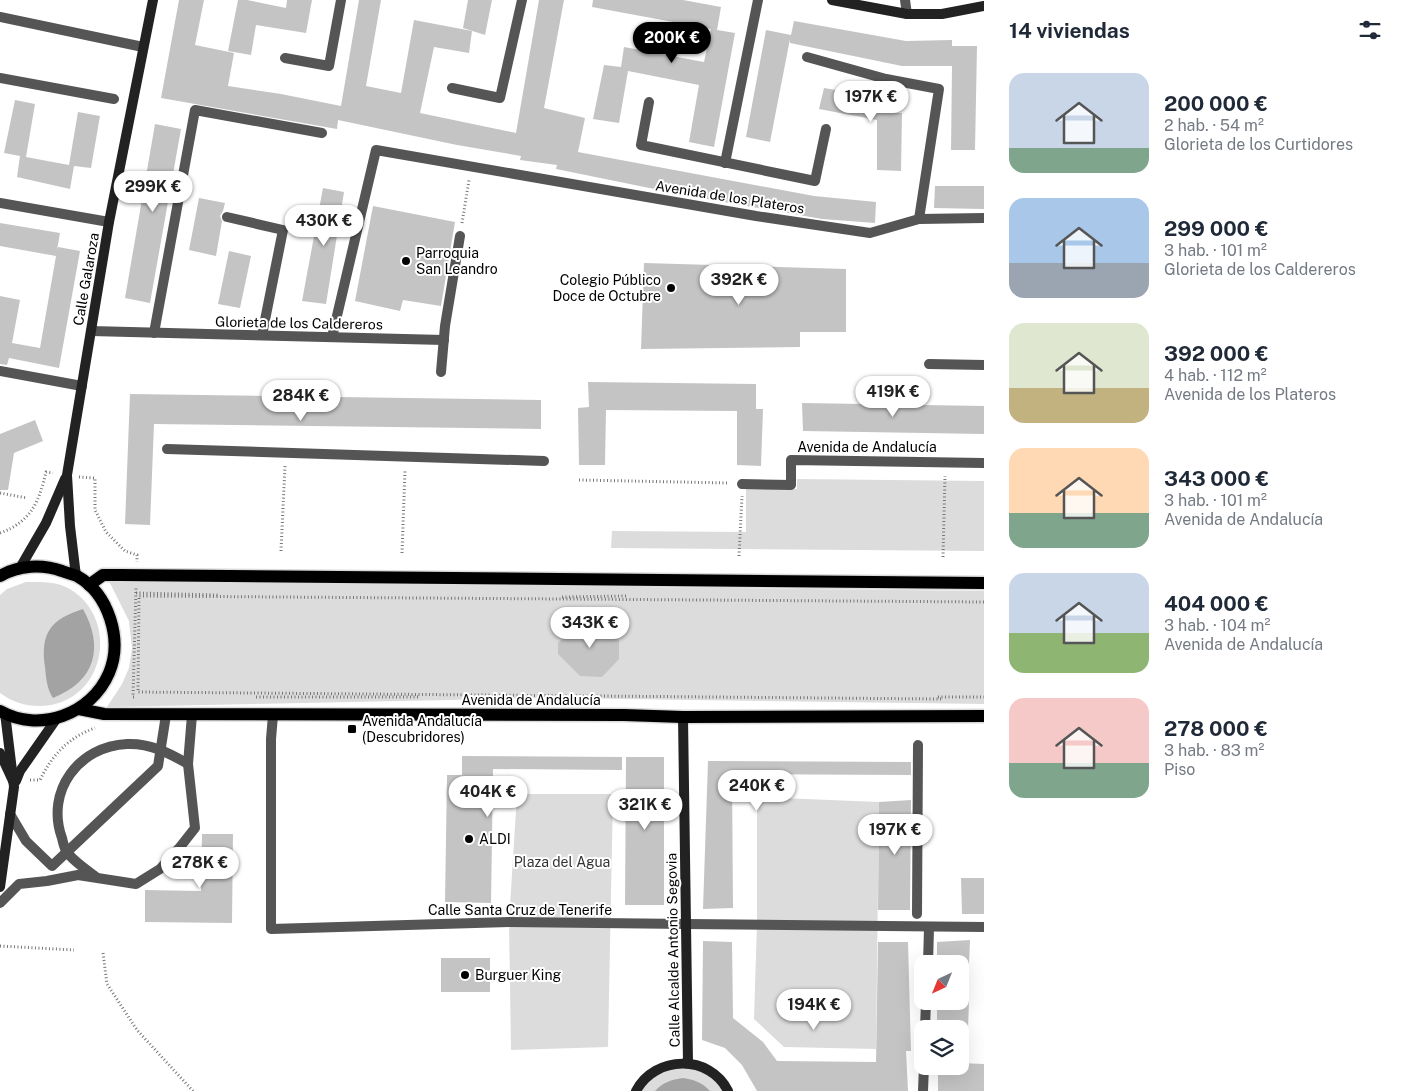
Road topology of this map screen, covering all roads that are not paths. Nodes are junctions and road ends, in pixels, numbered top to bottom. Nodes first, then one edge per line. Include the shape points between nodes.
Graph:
1 (153, 0) edge
2 (341, 0) edge
3 (522, 0) edge
4 (758, 0) edge
5 (832, 0) edge
6 (906, 0) edge
7 (984, 6) edge
8 (907, 14) junction
9 (0, 17) edge
10 (143, 47) junction
11 (807, 57) dead end
12 (285, 58) dead end
13 (0, 78) edge
14 (452, 88) dead end
15 (114, 99) dead end
16 (649, 102) dead end
17 (826, 129) dead end
18 (322, 134) dead end
19 (725, 163) junction
20 (0, 203) edge
21 (227, 217) dead end
22 (984, 218) edge
23 (919, 219) junction
24 (109, 222) junction
25 (460, 236) road end
26 (91, 331) junction
27 (154, 333) junction
28 (262, 335) junction
29 (332, 337) junction
30 (444, 340) junction
31 (929, 364) dead end
32 (984, 365) edge
33 (0, 371) edge
34 (441, 372) dead end
35 (82, 386) junction
36 (167, 449) dead end
37 (544, 461) dead end
38 (984, 463) edge
39 (67, 475) junction
40 (742, 484) road end
41 (20, 568) junction
42 (2, 572) edge
43 (76, 576) junction
44 (984, 583) edge
45 (89, 585) junction
46 (79, 709) junction
47 (2, 712) edge
48 (166, 715) junction
49 (192, 715) junction
50 (273, 715) junction
51 (984, 716) edge
52 (683, 717) junction
53 (57, 718) junction
54 (918, 745) dead end
55 (160, 748) junction
56 (0, 753) edge
57 (188, 764) junction
58 (14, 784) junction
59 (10, 814) junction
60 (67, 853) junction
61 (96, 877) junction
62 (0, 887) edge
63 (0, 903) edge
64 (917, 914) dead end
65 (687, 924) junction
66 (929, 928) junction
67 (984, 928) edge
68 (928, 955) edge
69 (688, 1063) junction
70 (924, 1075) edge
71 (636, 1091) edge
72 (728, 1091) edge
73 (923, 1091) edge

1 - 10 street, Calle Galaroza
2 - 12 street via 329,66
3 - 14 street via 500,98
4 - 19 street
5 - 8 street
6 - 8 street
7 - 8 street via 942,14
9 - 10 street
10 - 24 street, Calle Galaroza
11 - 23 street via 886,79 939,89
13 - 15 street
16 - 19 street via 641,145
17 - 19 street via 815,181
18 - 27 street via 195,110
20 - 24 street
21 - 28 street via 283,230
22 - 23 street, Avenida de los Plateros
23 - 29 street, Avenida de los Plateros via 870,234 376,150
24 - 26 street, Calle Galaroza
25 - 30 street
26 - 27 street, Glorieta de los Caldereros
26 - 35 street, Calle Galaroza
27 - 28 street, Glorieta de los Caldereros
28 - 29 street, Glorieta de los Caldereros
29 - 30 street, Glorieta de los Caldereros
30 - 34 street
31 - 32 street
33 - 35 street
35 - 39 street, Calle Galaroza
36 - 37 street
38 - 40 street, Avenida de Andalucía via 791,460 791,485
39 - 41 street, Calle Galaroza via 46,523
39 - 43 street, Calle Galaroza
41 - 42 main road
41 - 43 main road via 49,566
43 - 45 main road
44 - 45 main road via 103,575
45 - 46 main road via 104,604 113,626 115,650 109,673 101,687
46 - 48 main road, Avenida de Andalucía via 104,714
46 - 53 main road
47 - 53 main road via 30,720
47 - 58 street
48 - 49 main road, Avenida de Andalucía
48 - 55 street
49 - 50 main road, Avenida de Andalucía
49 - 57 street
50 - 52 main road, Avenida de Andalucía
50 - 65 street, Calle Santa Cruz de Tenerife via 271,929 510,922
51 - 52 main road, Avenida de Andalucía
52 - 65 street, Calle Alcalde Antonio Segovia
53 - 58 street
54 - 64 street
55 - 57 street
55 - 60 street via 158,766
55 - 60 street via 128,744 103,748 74,769 60,793 58,811 58,828
56 - 58 street
57 - 61 street via 195,828 180,847 160,869 136,884
58 - 59 street
59 - 60 street via 26,841 52,866
59 - 62 street
60 - 61 street
61 - 63 street via 78,875 20,884
65 - 66 street, Calle Santa Cruz de Tenerife
65 - 69 street, Calle Alcalde Antonio Segovia
66 - 67 street, Calle Santa Cruz de Tenerife
66 - 68 street
69 - 71 street via 659,1068 646,1077
69 - 72 street via 716,1075
70 - 73 street

